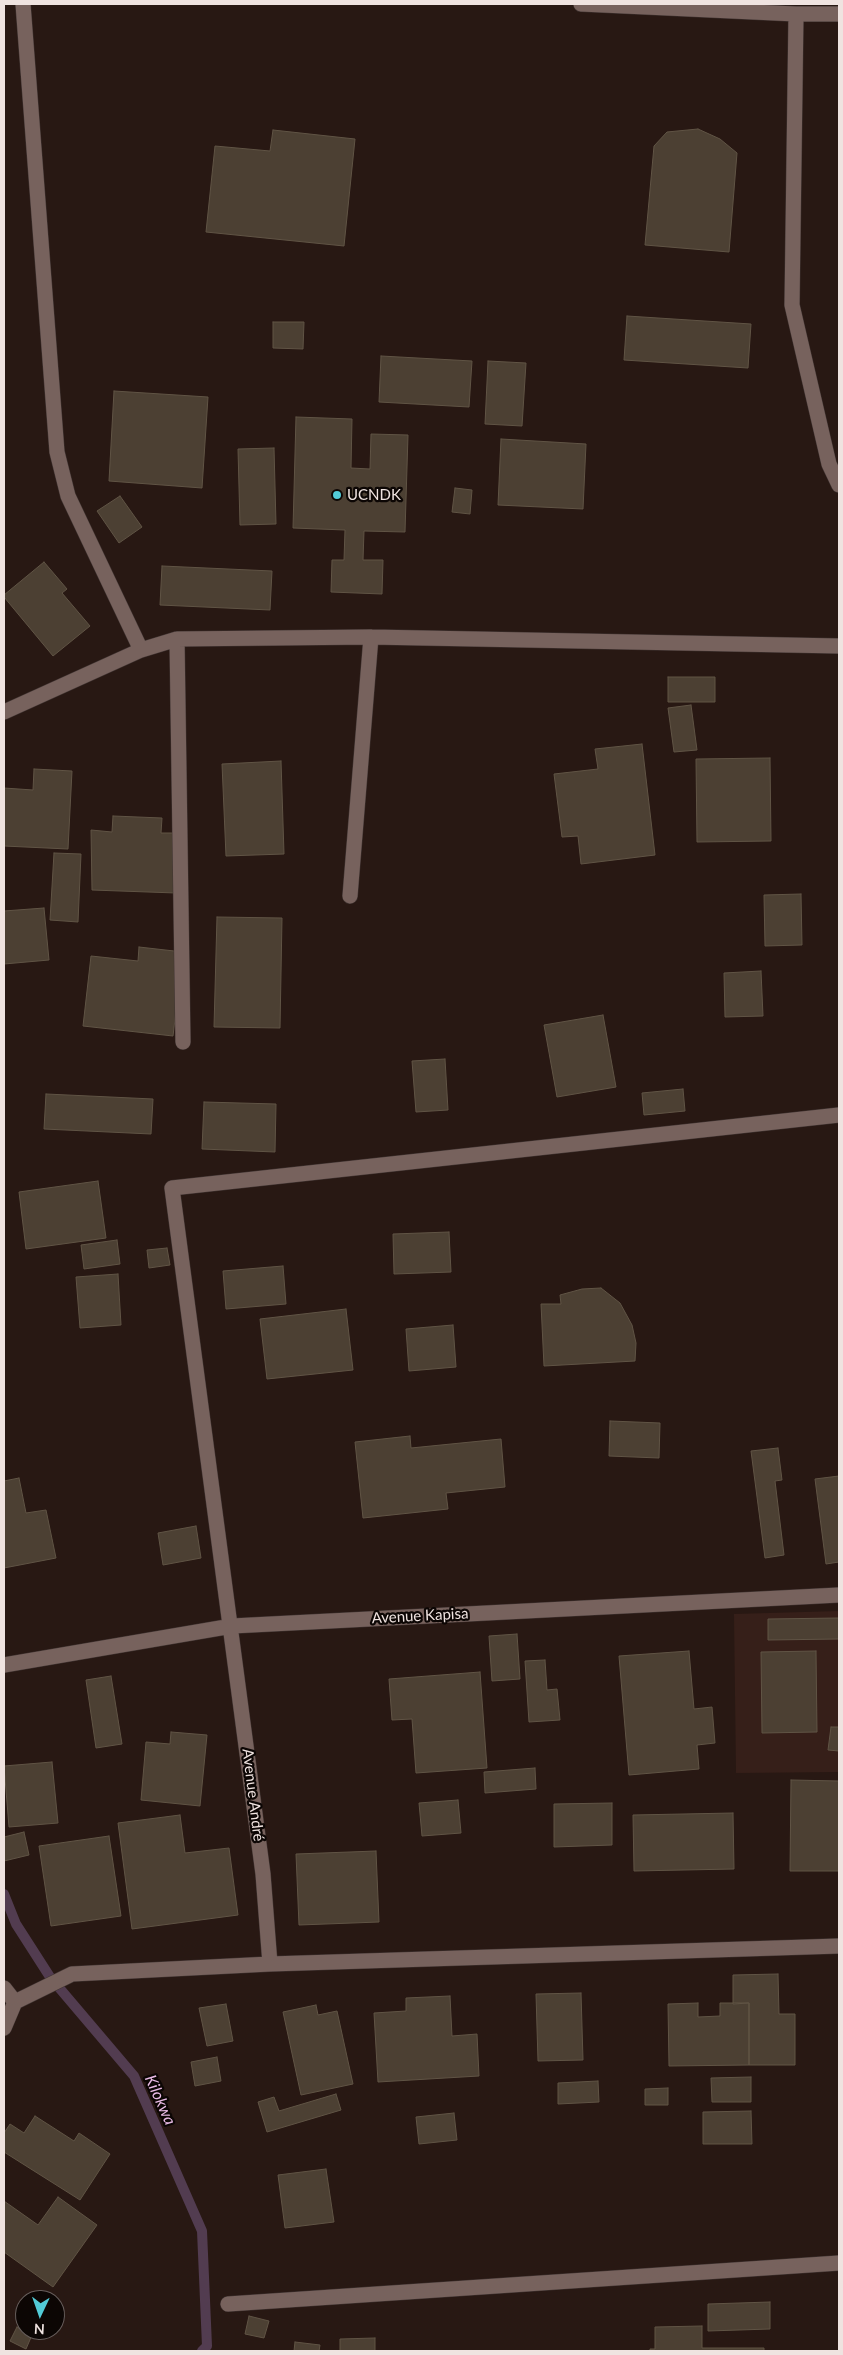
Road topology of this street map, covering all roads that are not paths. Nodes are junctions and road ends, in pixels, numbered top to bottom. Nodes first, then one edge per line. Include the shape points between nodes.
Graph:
1 (23, 4) edge
2 (581, 4) edge
3 (796, 14) junction
4 (839, 14) edge
5 (839, 485) edge
6 (371, 637) junction
7 (177, 639) junction
8 (839, 646) edge
9 (141, 650) junction
10 (4, 712) edge
11 (350, 896) dead end
12 (183, 1042) dead end
13 (839, 1115) edge
14 (839, 1595) edge
15 (232, 1626) junction
16 (4, 1665) edge
17 (839, 1946) edge
18 (270, 1964) junction
19 (4, 1988) edge
20 (15, 2002) junction
21 (4, 2028) edge
22 (839, 2263) edge
23 (228, 2304) dead end

1 - 9 street via 57,452 68,496
2 - 3 street
3 - 4 street
3 - 5 street via 792,305 829,464
6 - 7 street
6 - 8 street
6 - 11 street
7 - 9 street
7 - 12 street
9 - 10 street
13 - 15 street, Avenue André via 172,1188
14 - 15 street, Avenue Kapisa
15 - 16 street, Avenue Kapisa
15 - 18 street, Avenue André via 263,1874
17 - 18 street
18 - 20 street via 72,1974
19 - 20 street
20 - 21 street
22 - 23 street

